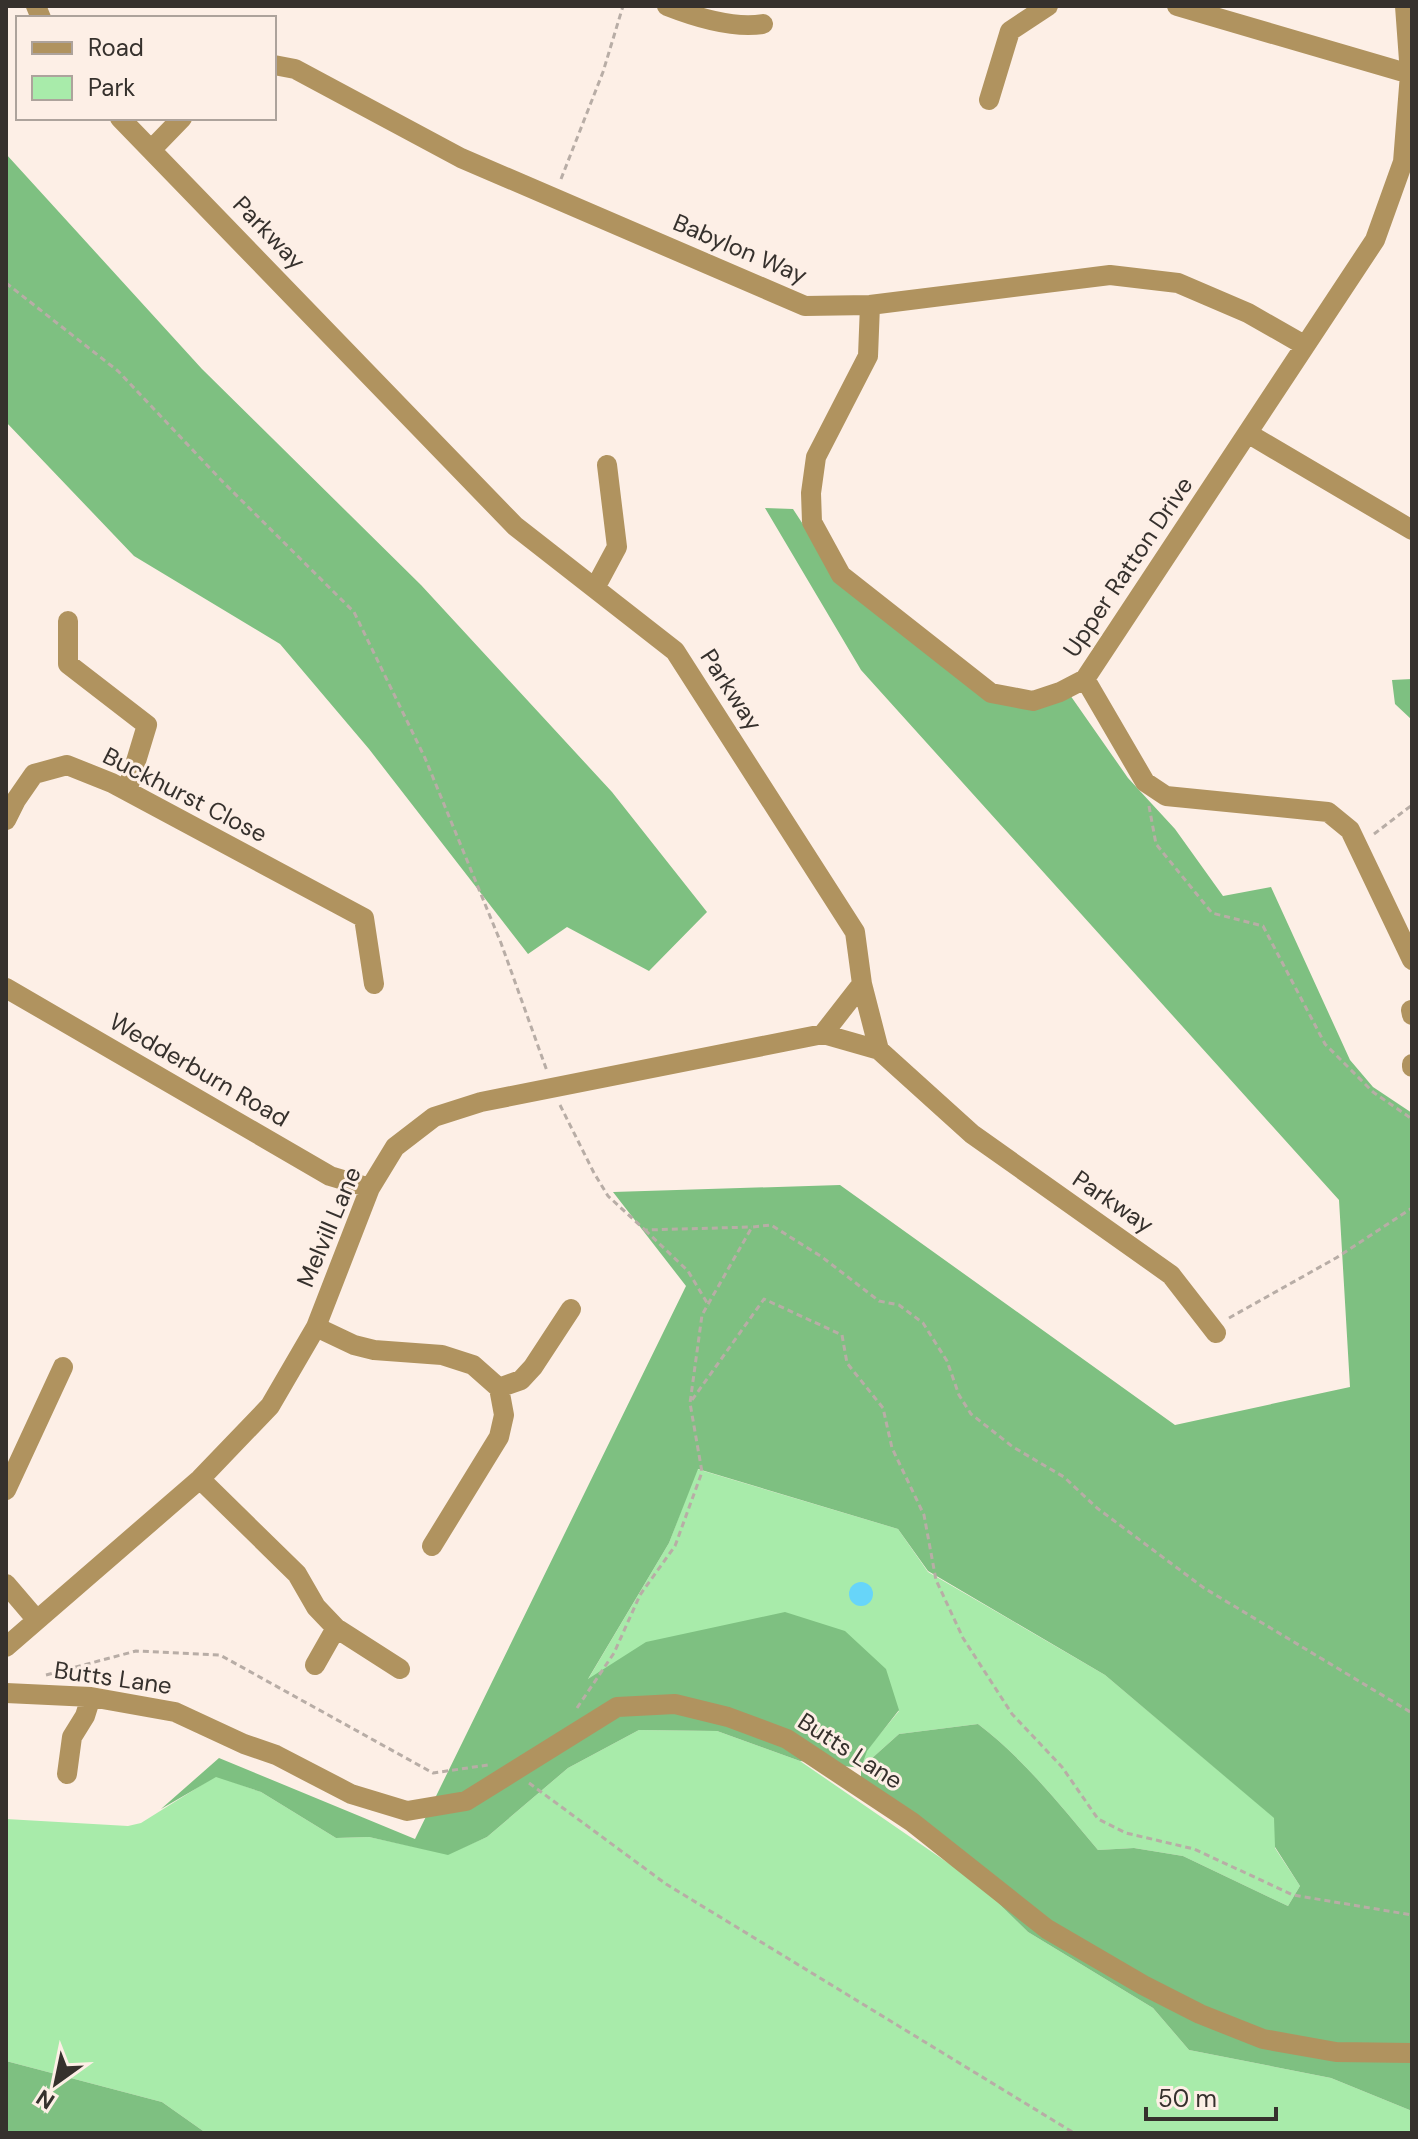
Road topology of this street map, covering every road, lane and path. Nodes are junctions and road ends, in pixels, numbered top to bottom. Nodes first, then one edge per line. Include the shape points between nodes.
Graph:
1 (623, 6) edge
2 (667, 6) edge
3 (1048, 6) edge
4 (1177, 6) edge
5 (1405, 6) edge
6 (763, 24) dead end
7 (276, 65) edge
8 (1410, 74) junction
9 (989, 100) dead end
10 (122, 120) edge
11 (180, 120) edge
12 (151, 150) junction
13 (1407, 163) edge
14 (554, 198) junction
15 (6, 283) edge
16 (870, 305) junction
17 (1304, 345) junction
18 (1249, 434) junction
19 (607, 465) dead end
20 (1412, 530) edge
21 (595, 588) junction
22 (68, 621) dead end
23 (1085, 679) junction
24 (1145, 782) junction
25 (127, 791) junction
26 (1412, 805) edge
27 (6, 820) edge
28 (1359, 845) junction
29 (1412, 960) edge
30 (374, 984) dead end
31 (862, 984) junction
32 (6, 988) edge
33 (823, 1034) junction
34 (879, 1050) junction
35 (552, 1088) junction
36 (1412, 1119) edge
37 (370, 1188) junction
38 (1412, 1208) edge
39 (752, 1227) junction
40 (645, 1230) junction
41 (709, 1306) junction
42 (571, 1309) dead end
43 (316, 1327) junction
44 (1214, 1331) joint
45 (63, 1367) dead end
46 (499, 1388) junction
47 (690, 1403) junction
48 (200, 1479) junction
49 (6, 1490) edge
50 (432, 1546) dead end
51 (6, 1584) edge
52 (36, 1619) junction
53 (336, 1628) junction
54 (6, 1647) edge
55 (315, 1665) dead end
56 (400, 1669) dead end
57 (47, 1674) dead end
58 (6, 1693) edge
59 (91, 1697) junction
60 (1412, 1713) edge
61 (572, 1715) dead end
62 (498, 1764) dead end
63 (67, 1774) dead end
64 (537, 1789) dead end
65 (1412, 1915) edge
66 (1412, 2053) edge
67 (1074, 2133) edge

1 - 14 path
2 - 6 street via 747,27
3 - 9 street via 1010,31
4 - 8 street
5 - 8 street, Upper Ratton Drive
7 - 14 street, Babylon Way via 295,69 461,158
8 - 13 street, Upper Ratton Drive
10 - 12 street, Parkway
11 - 12 street
12 - 21 street, Parkway via 515,526
13 - 17 street, Upper Ratton Drive via 1375,240
14 - 16 street, Babylon Way via 805,306
15 - 35 path via 118,371 354,612 425,758 501,943
16 - 17 street, Babylon Way via 1110,275 1178,283
16 - 23 street, Upper Ratton Drive via 868,356 816,457 811,493 812,522 841,575 991,693 1033,701
17 - 18 street, Upper Ratton Drive
18 - 20 street
18 - 23 street, Upper Ratton Drive
19 - 21 street via 617,547
21 - 31 street, Parkway via 675,651 855,932
22 - 25 street via 68,664 147,725
23 - 24 street
24 - 28 street via 1166,796 1328,812
24 - 36 path via 1156,844 1212,913 1263,926 1325,1044 1373,1092
25 - 27 street, Buckhurst Close via 67,765 34,774
25 - 30 street, Buckhurst Close via 366,922
26 - 28 path
28 - 29 street
31 - 33 street
31 - 34 street, Parkway
32 - 37 street, Wedderburn Road via 330,1176
33 - 34 street
33 - 35 street, Melvill Lane
34 - 44 street, Parkway via 972,1134 1171,1275
35 - 37 street, Melvill Lane via 434,1117 395,1147
35 - 40 path via 608,1196
37 - 43 street, Melvill Lane
38 - 44 path
39 - 40 path
39 - 41 path
39 - 60 path via 771,1225 879,1301 899,1305 923,1323 971,1414 1064,1477 1204,1588
40 - 41 path via 688,1271
41 - 47 path via 702,1315
42 - 46 street via 533,1367 521,1380
43 - 46 street via 374,1350 442,1355 473,1365
43 - 48 street, Melvill Lane via 270,1406
45 - 49 street
46 - 50 street via 504,1415 499,1437
47 - 61 path via 702,1472 675,1546 640,1595 614,1653
47 - 65 path via 764,1299 842,1335 847,1363 883,1408 892,1448 924,1515 936,1580 963,1638 1012,1714 1062,1767 1098,1819 1126,1833 1194,1849 1293,1895
48 - 52 street, Melvill Lane
48 - 53 street via 297,1574
51 - 52 street
52 - 54 street, Melvill Lane
53 - 55 street
53 - 56 street
57 - 62 path via 136,1651 220,1655 433,1773
58 - 59 street, Butts Lane
59 - 63 street via 72,1737
59 - 66 street, Butts Lane via 175,1712 351,1794 407,1811 466,1801 617,1707 675,1704 728,1717 787,1739 912,1822 1047,1929 1200,2014 1263,2039 1336,2052
64 - 67 path via 666,1884

